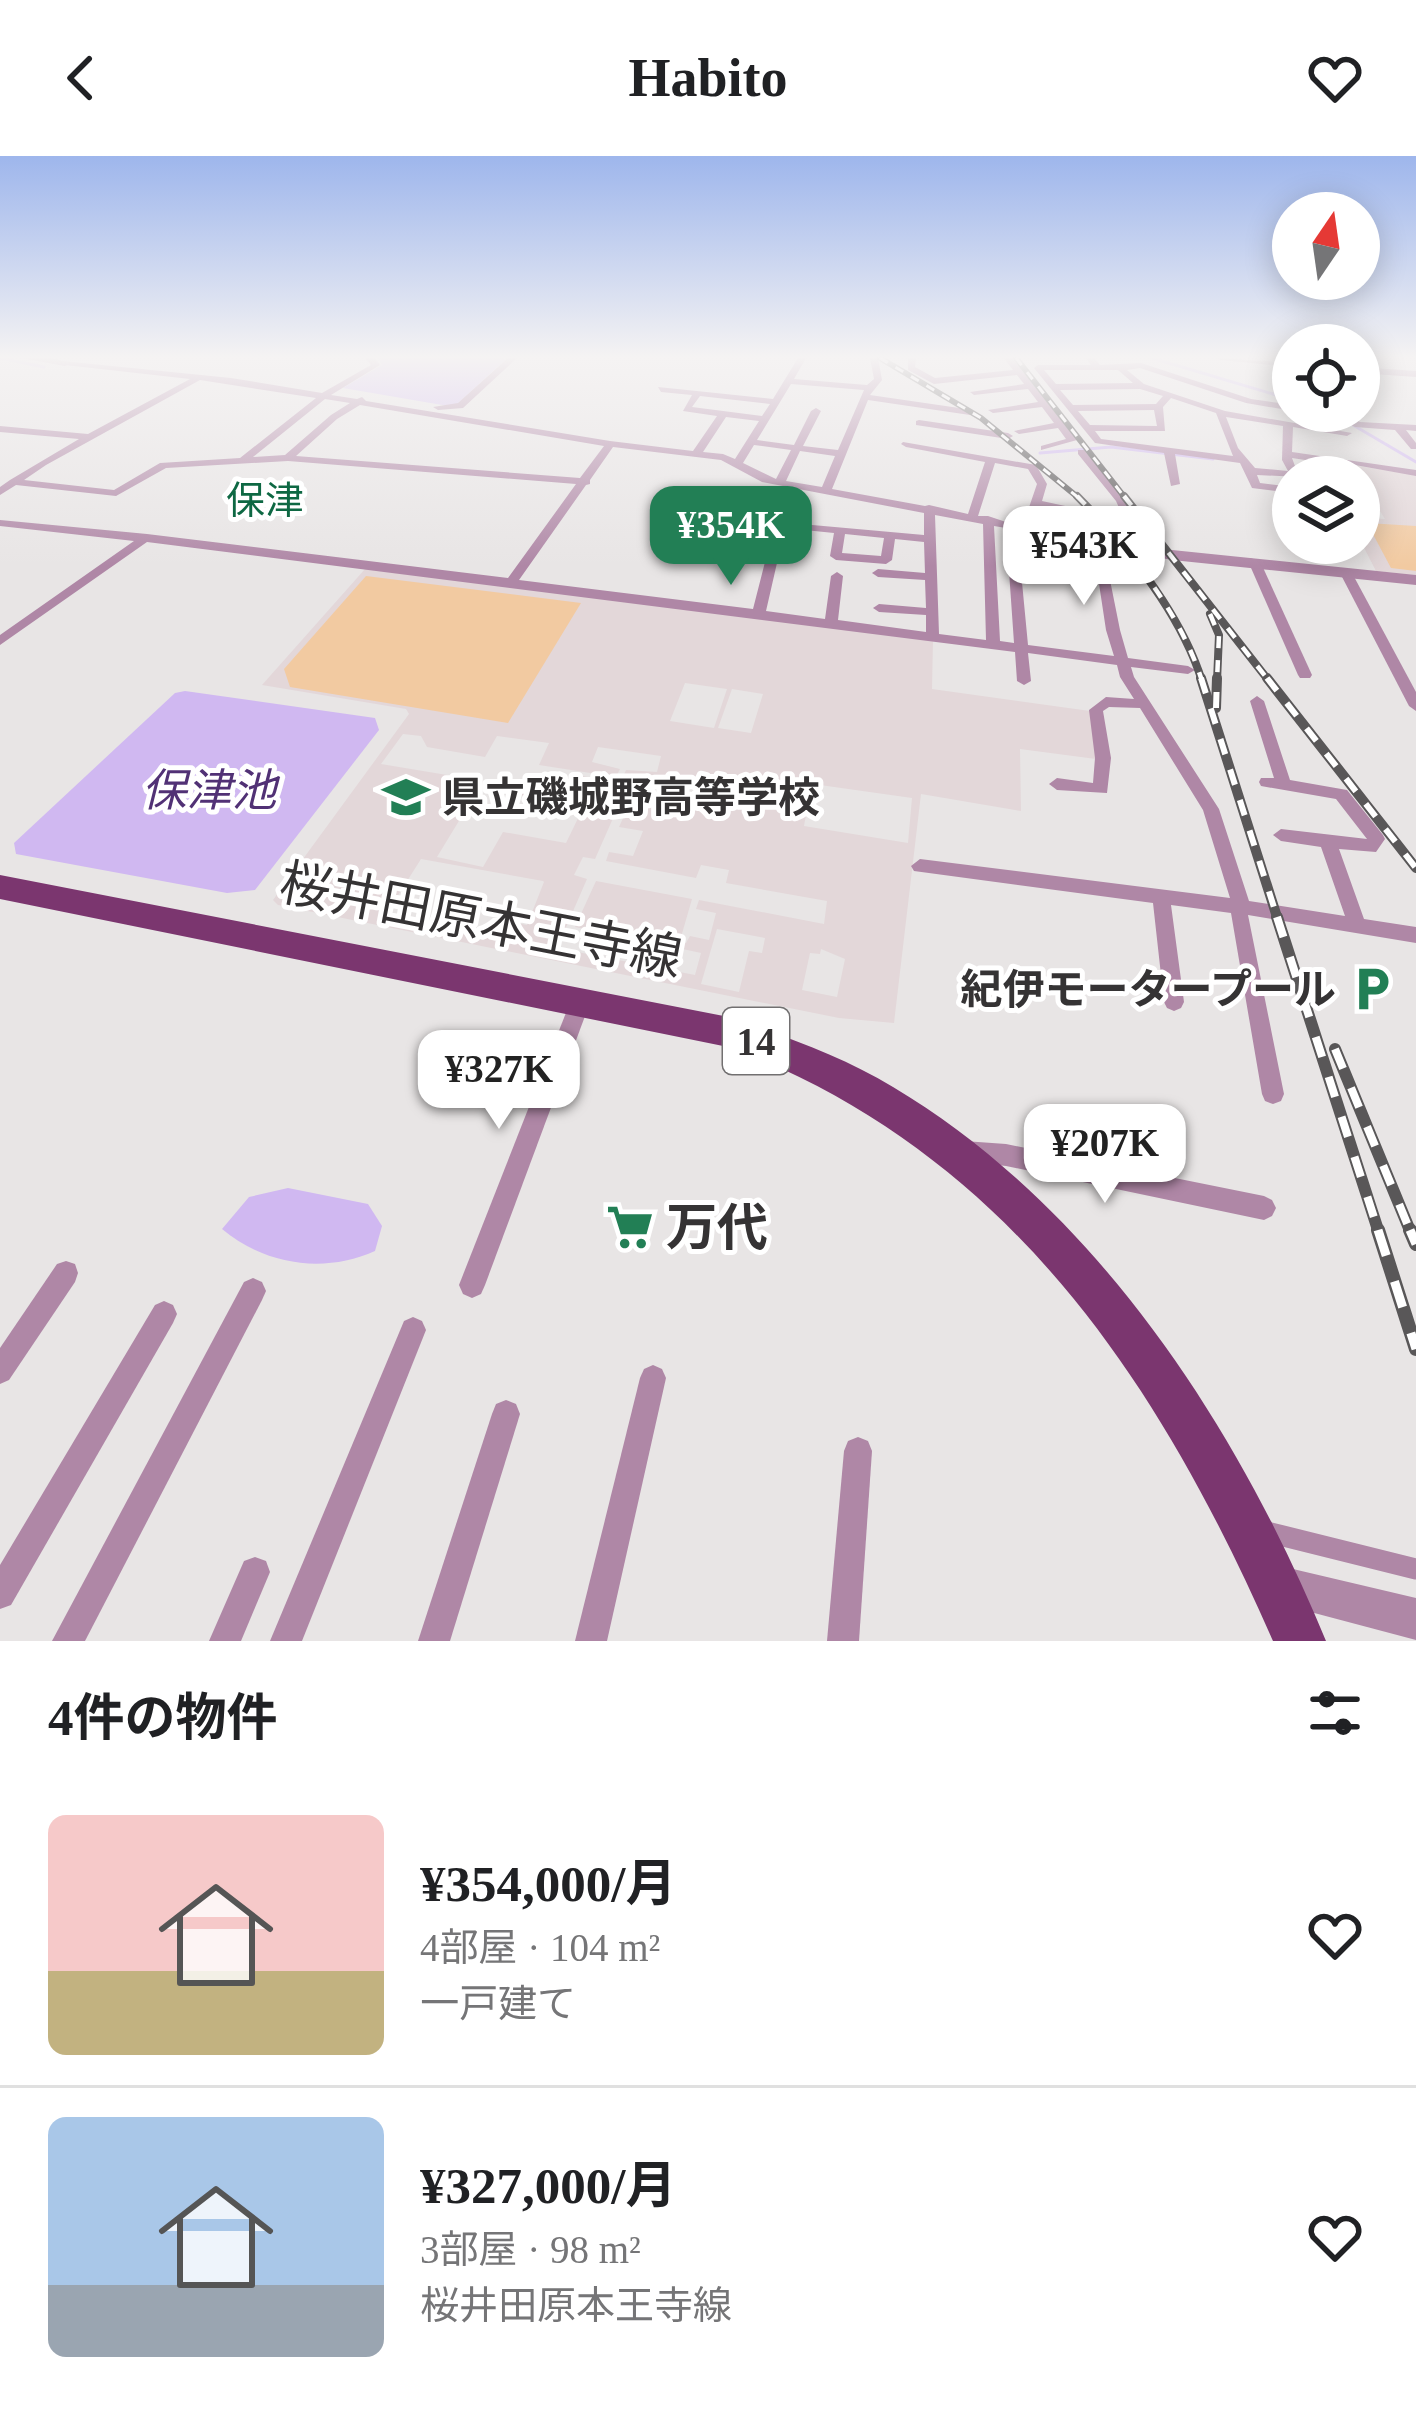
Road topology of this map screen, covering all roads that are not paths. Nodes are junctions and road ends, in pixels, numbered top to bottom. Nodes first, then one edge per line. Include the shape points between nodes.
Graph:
1 (107, 427) edge
2 (285, 427) edge
3 (322, 427) edge
4 (516, 427) edge
5 (714, 427) edge
6 (760, 427) edge
7 (808, 427) edge
8 (853, 427) edge
9 (916, 427) edge
10 (959, 427) edge
11 (1046, 427) edge
12 (1062, 427) edge
13 (1162, 427) edge
14 (1226, 427) edge
15 (1389, 427) edge
16 (1086, 428) joint
17 (1398, 428) junction
18 (1416, 428) edge
19 (0, 429) edge
20 (1288, 432) edge
21 (1340, 432) edge
22 (1347, 433) dead end
23 (89, 437) junction
24 (752, 442) junction
25 (610, 444) junction
26 (1414, 447) edge
27 (797, 448) junction
28 (1044, 448) dead end
29 (930, 449) junction
30 (1081, 452) dead end
31 (1169, 453) junction
32 (696, 454) junction
33 (843, 454) junction
34 (1287, 454) junction
35 (1301, 456) edge
36 (288, 458) junction
37 (244, 459) junction
38 (922, 460) dead end
39 (991, 460) junction
40 (1240, 460) junction
41 (738, 463) junction
42 (1380, 468) edge
43 (1251, 471) junction
44 (1416, 473) edge
45 (14, 482) junction
46 (586, 482) junction
47 (784, 483) junction
48 (1175, 484) dead end
49 (1272, 488) edge
50 (826, 490) junction
51 (0, 492) edge
52 (775, 501) dead end
53 (1036, 503) junction
54 (929, 508) junction
55 (1088, 512) dead end
56 (973, 516) junction
57 (988, 519) junction
58 (748, 521) dead end
59 (0, 523) edge
60 (1011, 523) junction
61 (781, 524) junction
62 (1028, 526) junction
63 (840, 530) junction
64 (890, 536) junction
65 (147, 537) junction
66 (928, 539) junction
67 (1098, 542) junction
68 (1145, 552) junction
69 (1254, 561) junction
70 (878, 573) dead end
71 (1346, 573) junction
72 (837, 576) dead end
73 (930, 577) junction
74 (1416, 580) edge
75 (512, 581) junction
76 (879, 608) dead end
77 (931, 612) junction
78 (758, 616) junction
79 (831, 625) junction
80 (932, 638) junction
81 (0, 640) edge
82 (993, 645) junction
83 (1021, 649) junction
84 (1122, 661) junction
85 (1188, 670) dead end
86 (1305, 675) dead end
87 (1024, 682) dead end
88 (1257, 701) dead end
89 (1415, 703) edge
90 (1142, 704) junction
91 (1057, 784) dead end
92 (1281, 835) dead end
93 (1328, 842) junction
94 (920, 866) dead end
95 (0, 887) edge
96 (1161, 898) junction
97 (1241, 907) junction
98 (1357, 925) junction
99 (1416, 935) edge
100 (581, 1000) junction
101 (1174, 1002) dead end
102 (1274, 1094) dead end
103 (953, 1151) junction
104 (1264, 1208) dead end
105 (66, 1273) dead end
106 (472, 1285) dead end
107 (253, 1292) dead end
108 (164, 1314) dead end
109 (413, 1330) dead end
110 (0, 1370) edge
111 (653, 1378) dead end
112 (506, 1414) dead end
113 (858, 1450) dead end
114 (1246, 1527) junction
115 (1416, 1569) edge
116 (255, 1572) dead end
117 (1276, 1585) junction
118 (0, 1594) edge
119 (1416, 1618) edge
120 (68, 1641) edge
121 (225, 1641) edge
122 (286, 1641) edge
123 (434, 1641) edge
124 (591, 1641) edge
125 (843, 1641) edge
126 (1300, 1641) edge

1 - 23 street
2 - 37 street
3 - 36 street
4 - 25 street
5 - 32 street
6 - 24 street
7 - 27 street
8 - 33 street
9 - 29 street via 909,440
10 - 11 street
12 - 28 street via 1072,443
13 - 16 street
14 - 40 street
15 - 17 street
16 - 31 street via 1098,441
17 - 18 street
17 - 26 street
19 - 23 street
20 - 34 street
21 - 22 street
23 - 45 street
24 - 27 street
24 - 41 street
25 - 32 street
25 - 46 street
27 - 33 street
27 - 47 street
29 - 38 street
29 - 39 street
30 - 68 street via 1121,500
31 - 40 street
31 - 48 street
32 - 41 street
33 - 50 street
34 - 35 street
34 - 43 street via 1295,475
36 - 37 street
36 - 46 street
37 - 45 street via 164,465 116,494
39 - 53 street via 1032,467 1042,484
39 - 56 street
40 - 43 street
41 - 47 street
42 - 44 street
43 - 49 street via 1256,486
45 - 51 street
46 - 75 street
47 - 50 street
47 - 52 street
50 - 54 street
53 - 55 street
53 - 62 street
54 - 56 street
54 - 66 street
56 - 57 street
57 - 60 street
57 - 82 street
58 - 61 street
59 - 65 street
60 - 62 street
60 - 83 street
61 - 63 street
61 - 78 street
62 - 67 street
63 - 64 street
63 - 64 street via 836,556 886,560
64 - 66 street
65 - 75 street
65 - 81 street
66 - 73 street
67 - 68 street
67 - 84 street
68 - 69 street
69 - 71 street
69 - 86 street
70 - 73 street
71 - 74 street
71 - 89 street
72 - 79 street
73 - 77 street
75 - 78 street
76 - 77 street
77 - 80 street
78 - 79 street
79 - 80 street
80 - 82 street
82 - 83 street
83 - 84 street
83 - 87 street
84 - 85 street
84 - 90 street
88 - 93 street via 1275,784 1341,794 1377,839 1370,847
90 - 91 street via 1106,702 1096,710 1101,789
90 - 97 street via 1211,809
92 - 93 street
93 - 98 street
94 - 96 street
95 - 100 main road, 桜井田原本王寺線 / 14
96 - 97 street
96 - 101 street
97 - 98 street
97 - 102 street
98 - 99 street
100 - 103 main road, 桜井田原本王寺線 / 14 via 734,1033 806,1060 897,1109
100 - 106 street
103 - 104 street
103 - 114 main road, 桜井田原本王寺線 / 14 via 1048,1239 1138,1347
105 - 110 street
107 - 120 street
108 - 118 street
109 - 122 street
111 - 124 street
112 - 123 street
113 - 125 street
114 - 115 street
114 - 117 main road, 桜井田原本王寺線 / 14
116 - 121 street
117 - 119 street
117 - 126 main road, 桜井田原本王寺線 / 14

